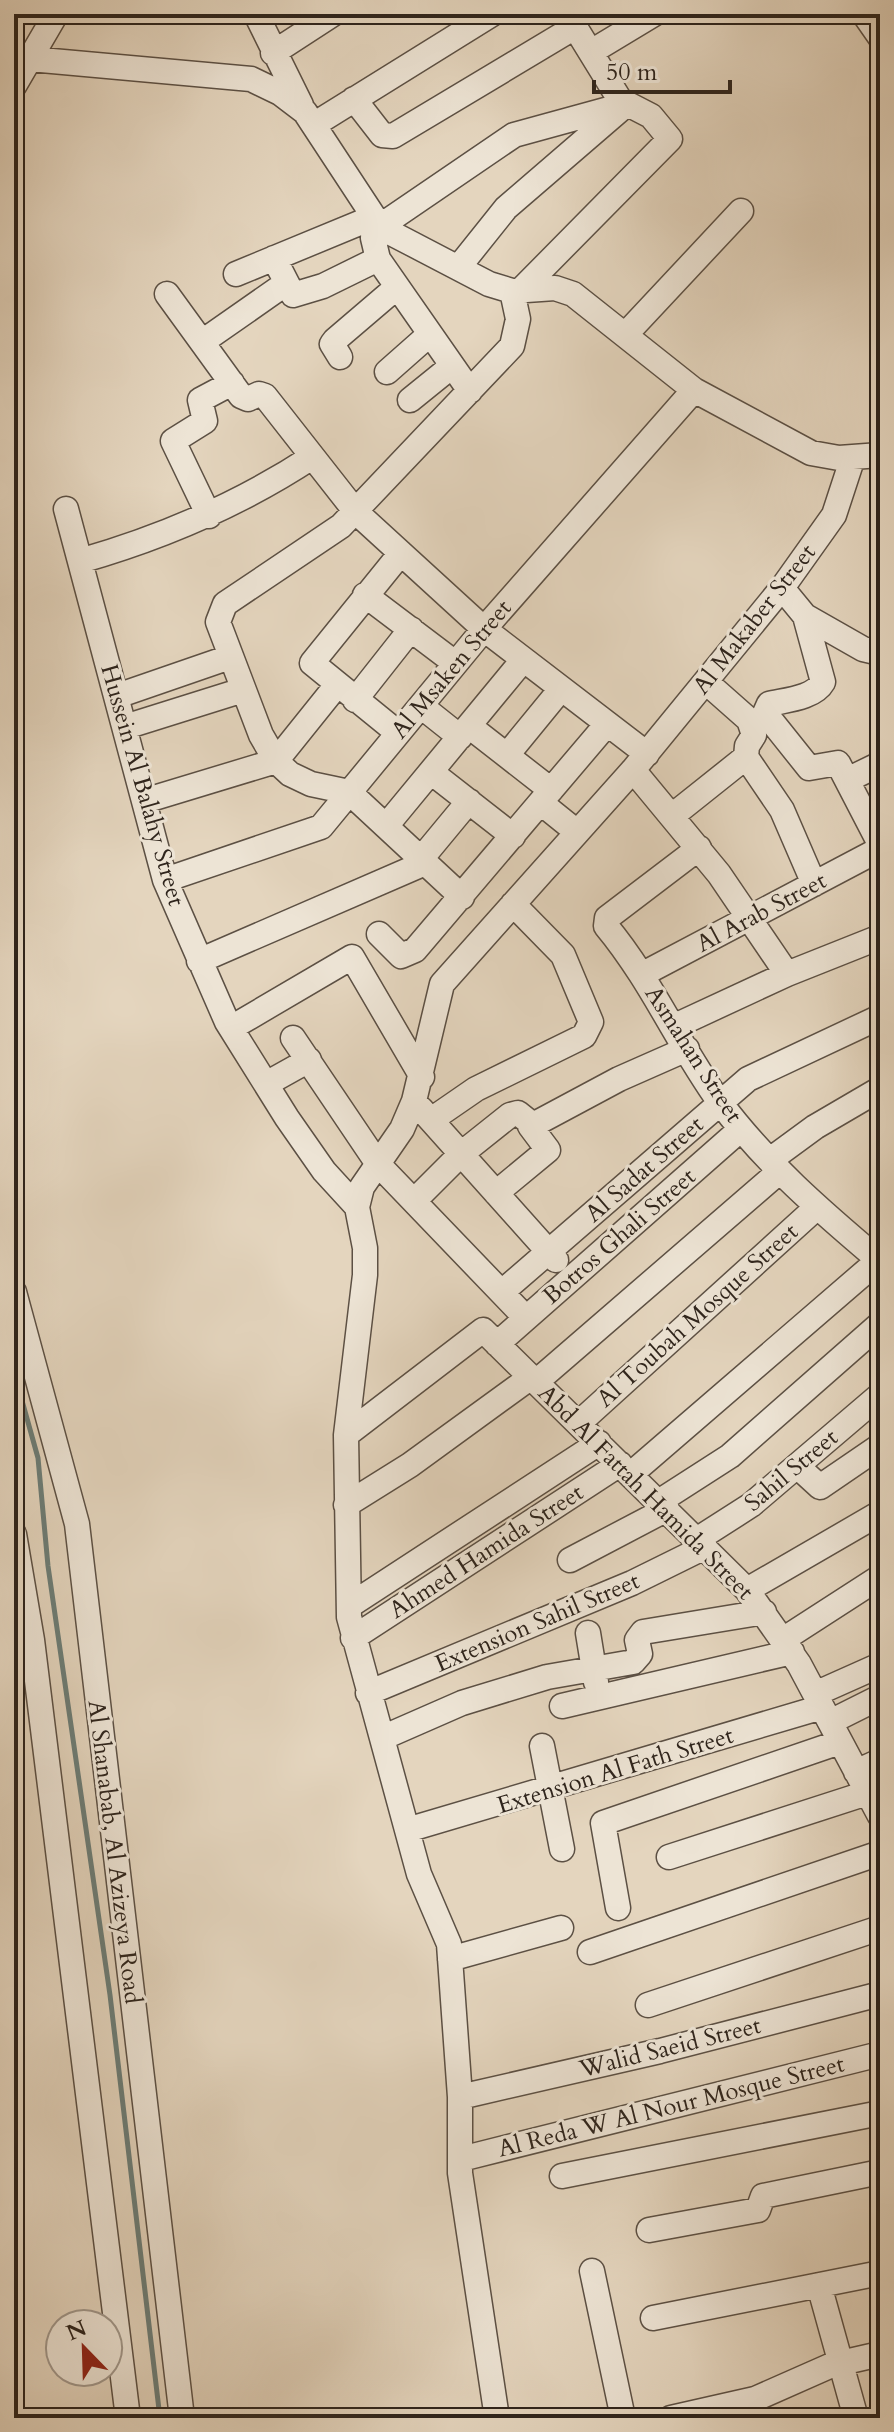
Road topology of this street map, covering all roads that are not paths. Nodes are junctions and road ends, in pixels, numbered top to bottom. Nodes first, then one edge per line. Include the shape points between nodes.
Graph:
1 (56, 14) edge
2 (256, 14) edge
3 (333, 14) edge
4 (492, 14) edge
5 (654, 14) edge
6 (864, 14) edge
7 (577, 20) edge
8 (880, 37) edge
9 (591, 52) junction
10 (273, 53) junction
11 (30, 59) junction
12 (14, 86) edge
13 (354, 99) junction
14 (627, 104) junction
15 (310, 118) junction
16 (741, 211) dead end
17 (378, 221) junction
18 (274, 258) junction
19 (378, 259) junction
20 (458, 268) junction
21 (236, 274) dead end
22 (285, 284) junction
23 (397, 287) junction
24 (517, 290) junction
25 (167, 294) dead end
26 (430, 334) junction
27 (625, 335) junction
28 (202, 342) junction
29 (340, 357) dead end
30 (452, 366) junction
31 (387, 372) dead end
32 (232, 383) junction
33 (694, 390) junction
34 (470, 391) junction
35 (410, 400) dead end
36 (880, 455) edge
37 (312, 457) junction
38 (853, 457) junction
39 (66, 509) dead end
40 (356, 512) junction
41 (209, 516) junction
42 (401, 553) junction
43 (80, 561) junction
44 (782, 588) junction
45 (365, 595) junction
46 (805, 616) junction
47 (411, 629) junction
48 (484, 629) junction
49 (230, 657) junction
50 (878, 658) edge
51 (523, 660) junction
52 (455, 663) junction
53 (706, 682) junction
54 (561, 689) junction
55 (243, 690) junction
56 (346, 692) junction
57 (117, 696) junction
58 (421, 706) junction
59 (759, 719) junction
60 (607, 724) junction
61 (125, 727) junction
62 (465, 731) junction
63 (398, 733) junction
64 (507, 755) junction
65 (733, 758) junction
66 (276, 761) junction
67 (640, 762) junction
68 (880, 764) edge
69 (431, 772) junction
70 (847, 780) junction
71 (349, 792) junction
72 (546, 796) junction
73 (144, 801) junction
74 (469, 801) junction
75 (672, 816) junction
76 (386, 826) junction
77 (577, 832) junction
78 (513, 836) junction
79 (880, 847) edge
80 (699, 848) junction
81 (423, 861) junction
82 (482, 873) junction
83 (165, 880) junction
84 (814, 884) junction
85 (462, 897) junction
86 (514, 902) junction
87 (751, 917) junction
88 (379, 934) dead end
89 (880, 937) edge
90 (199, 961) junction
91 (643, 974) junction
92 (787, 974) junction
93 (880, 1017) edge
94 (675, 1026) junction
95 (231, 1028) junction
96 (293, 1038) dead end
97 (687, 1049) junction
98 (309, 1060) junction
99 (422, 1077) junction
100 (266, 1084) junction
101 (880, 1089) edge
102 (414, 1101) junction
103 (721, 1103) junction
104 (431, 1120) junction
105 (530, 1126) junction
106 (741, 1129) junction
107 (461, 1154) junction
108 (378, 1164) junction
109 (775, 1166) junction
110 (496, 1193) junction
111 (414, 1201) junction
112 (357, 1207) junction
113 (816, 1208) junction
114 (548, 1251) junction
115 (880, 1261) edge
116 (571, 1277) junction
117 (14, 1292) edge
118 (502, 1292) junction
119 (526, 1318) junction
120 (880, 1324) edge
121 (497, 1344) junction
122 (534, 1379) junction
123 (880, 1395) edge
124 (859, 1413) junction
125 (579, 1423) junction
126 (880, 1433) edge
127 (346, 1435) junction
128 (599, 1443) junction
129 (880, 1446) edge
130 (797, 1466) junction
131 (626, 1469) junction
132 (346, 1505) junction
133 (663, 1505) junction
134 (880, 1513) edge
135 (14, 1534) edge
136 (702, 1543) junction
137 (570, 1560) dead end
138 (880, 1577) edge
139 (747, 1590) junction
140 (349, 1606) junction
141 (764, 1612) junction
142 (588, 1633) dead end
143 (353, 1638) junction
144 (788, 1645) junction
145 (880, 1665) edge
146 (594, 1669) junction
147 (368, 1693) junction
148 (599, 1697) junction
149 (880, 1697) edge
150 (562, 1706) dead end
151 (827, 1716) junction
152 (382, 1738) junction
153 (542, 1746) dead end
154 (880, 1761) edge
155 (862, 1782) junction
156 (551, 1790) junction
157 (880, 1816) edge
158 (407, 1830) junction
159 (562, 1849) dead end
160 (880, 1853) edge
161 (669, 1857) dead end
162 (618, 1908) dead end
163 (561, 1928) dead end
164 (880, 1928) edge
165 (590, 1952) dead end
166 (450, 1959) junction
167 (880, 1994) edge
168 (648, 2005) dead end
169 (880, 2054) edge
170 (460, 2097) junction
171 (880, 2113) edge
172 (461, 2159) junction
173 (880, 2172) edge
174 (562, 2176) dead end
175 (649, 2230) dead end
176 (592, 2271) dead end
177 (880, 2273) edge
178 (819, 2285) junction
179 (653, 2318) dead end
180 (880, 2354) edge
181 (840, 2363) junction
182 (128, 2418) edge
183 (182, 2418) edge
184 (497, 2418) edge
185 (623, 2418) edge
186 (671, 2418) edge
187 (856, 2418) edge

1 - 11 street
2 - 10 street
3 - 10 street
4 - 13 street
5 - 9 street
6 - 8 street
7 - 9 street
7 - 13 street via 387,137
9 - 14 street
10 - 15 street
11 - 12 street
11 - 15 street via 251,79 280,93
13 - 15 street
14 - 17 street via 514,135
14 - 20 street via 506,208
14 - 24 street via 651,116 670,139
15 - 17 street
16 - 27 street
17 - 18 street
17 - 19 street via 373,238
17 - 20 street
18 - 21 street
18 - 22 street
19 - 22 street via 293,295
19 - 23 street
20 - 24 street
22 - 28 street
23 - 26 street
23 - 29 street via 335,340 332,344
24 - 27 street via 555,288 573,294
24 - 34 street via 512,346
25 - 28 street
26 - 30 street
26 - 31 street
27 - 33 street
28 - 32 street
30 - 34 street
30 - 35 street
32 - 37 street via 245,399 265,396
32 - 41 street via 200,400 205,421 173,441
33 - 38 street via 811,453
33 - 48 street, Al Msaken Street
34 - 40 street
36 - 38 street
37 - 40 street
37 - 41 street
38 - 44 street, Al Makaber Street via 834,515
39 - 43 street, Hussein Al Balahy Street
40 - 42 street
40 - 49 street via 225,604 218,622
41 - 43 street
42 - 45 street
42 - 48 street
43 - 57 street, Hussein Al Balahy Street
44 - 46 street
44 - 53 street, Al Makaber Street
45 - 47 street
45 - 56 street via 313,657 314,667
46 - 50 street
46 - 59 street via 823,682 810,693 769,704
47 - 52 street
47 - 56 street
48 - 51 street
48 - 52 street, Al Msaken Street
49 - 55 street
49 - 57 street
51 - 54 street
51 - 62 street
52 - 58 street, Al Msaken Street
53 - 59 street
53 - 67 street, Al Makaber Street
54 - 60 street
54 - 64 street
55 - 61 street
55 - 66 street
56 - 63 street
56 - 66 street
57 - 61 street, Hussein Al Balahy Street
58 - 62 street
58 - 63 street, Al Msaken Street
59 - 65 street via 747,746
59 - 70 street via 809,768 836,762
60 - 67 street
60 - 72 street
61 - 73 street, Hussein Al Balahy Street
62 - 64 street
62 - 69 street
63 - 71 street, Al Msaken Street
64 - 72 street
65 - 75 street
65 - 84 street via 782,810
66 - 71 street via 311,784
66 - 73 street
67 - 75 street
67 - 77 street, Al Makaber Street
68 - 70 street
69 - 74 street
69 - 76 street
70 - 79 street
71 - 76 street
71 - 83 street, Al Msaken Street via 312,833
72 - 77 street
72 - 78 street
73 - 83 street, Hussein Al Balahy Street
74 - 78 street
74 - 81 street
75 - 80 street
76 - 81 street
77 - 86 street, Al Makaber Street
78 - 82 street
79 - 84 street, Al Arab Street
80 - 87 street
80 - 91 street, Asmahan Street via 605,922
81 - 85 street
81 - 90 street
82 - 85 street
82 - 86 street
83 - 90 street, Hussein Al Balahy Street
84 - 87 street, Al Arab Street
85 - 88 street via 408,954 401,956
86 - 99 street, Al Makaber Street via 442,984
86 - 104 street via 563,955 591,1022 584,1036 476,1089
87 - 91 street, Al Arab Street
87 - 92 street
89 - 92 street
90 - 95 street, Hussein Al Balahy Street
91 - 94 street, Asmahan Street
92 - 94 street
93 - 103 street, Al Sadat Street via 762,1070
94 - 97 street, Asmahan Street
95 - 99 street via 352,957
95 - 100 street, Hussein Al Balahy Street
96 - 98 street
97 - 103 street, Asmahan Street
97 - 105 street
98 - 100 street
98 - 108 street
99 - 102 street, Al Makaber Street
100 - 112 street, Hussein Al Balahy Street via 324,1171
101 - 109 street via 815,1127
102 - 104 street
102 - 108 street, Al Makaber Street
103 - 106 street, Asmahan Street
103 - 114 street, Al Sadat Street
104 - 107 street
105 - 107 street via 518,1113 510,1115
105 - 110 street via 548,1150
106 - 109 street, Asmahan Street
106 - 116 street, Botros Ghali Street
107 - 110 street
107 - 111 street
108 - 111 street
108 - 112 street, Al Makaber Street via 362,1187
109 - 113 street, Asmahan Street
109 - 122 street
110 - 114 street
111 - 118 street
112 - 127 street via 365,1275
113 - 115 street, Asmahan Street
113 - 125 street, Al Toubah Mosque Street
114 - 116 street
114 - 118 street, Al Sadat Street
115 - 131 street, Ahmed Hamida Street
116 - 119 street, Botros Ghali Street
117 - 183 street, Al Shanabab, Al Azizeya Road via 77,1524
118 - 119 street
119 - 121 street, Botros Ghali Street
120 - 133 street via 730,1456
121 - 122 street, Abd Al Fattah Hamida Street
121 - 127 street via 478,1330
122 - 125 street, Abd Al Fattah Hamida Street
122 - 132 street
123 - 124 street, Sahil Street
124 - 126 street
124 - 130 street, Sahil Street
125 - 128 street, Abd Al Fattah Hamida Street
127 - 132 street
128 - 131 street, Abd Al Fattah Hamida Street
128 - 140 street
129 - 130 street via 820,1487
130 - 136 street, Sahil Street
131 - 133 street, Abd Al Fattah Hamida Street
131 - 143 street, Ahmed Hamida Street
132 - 140 street
133 - 136 street, Abd Al Fattah Hamida Street
133 - 137 street
134 - 139 street
135 - 182 street via 34,1654
136 - 139 street, Abd Al Fattah Hamida Street
136 - 147 street, Extension Sahil Street via 632,1583
138 - 144 street
139 - 141 street, Abd Al Fattah Hamida Street
140 - 143 street
141 - 144 street, Abd Al Fattah Hamida Street
141 - 146 street via 643,1632 638,1635 638,1659
142 - 146 street
143 - 147 street
144 - 148 street
144 - 151 street, Abd Al Fattah Hamida Street
145 - 151 street
146 - 148 street
146 - 152 street via 462,1703
147 - 152 street
148 - 150 street
149 - 151 street
151 - 155 street, Abd Al Fattah Hamida Street
151 - 156 street, Extension Al Fath Street
151 - 162 street via 603,1823
152 - 158 street
153 - 156 street
154 - 155 street
155 - 157 street, Abd Al Fattah Hamida Street
155 - 161 street
156 - 158 street, Extension Al Fath Street
156 - 159 street
158 - 166 street
160 - 165 street
163 - 166 street
164 - 168 street
166 - 170 street
167 - 170 street, Walid Saeid Street
169 - 172 street, Al Reda W Al Nour Mosque Street
170 - 172 street
171 - 174 street
172 - 184 street via 474,2285
173 - 175 street via 763,2196 758,2210
176 - 185 street
177 - 178 street
178 - 179 street
178 - 181 street
180 - 181 street
181 - 186 street via 755,2399
181 - 187 street

